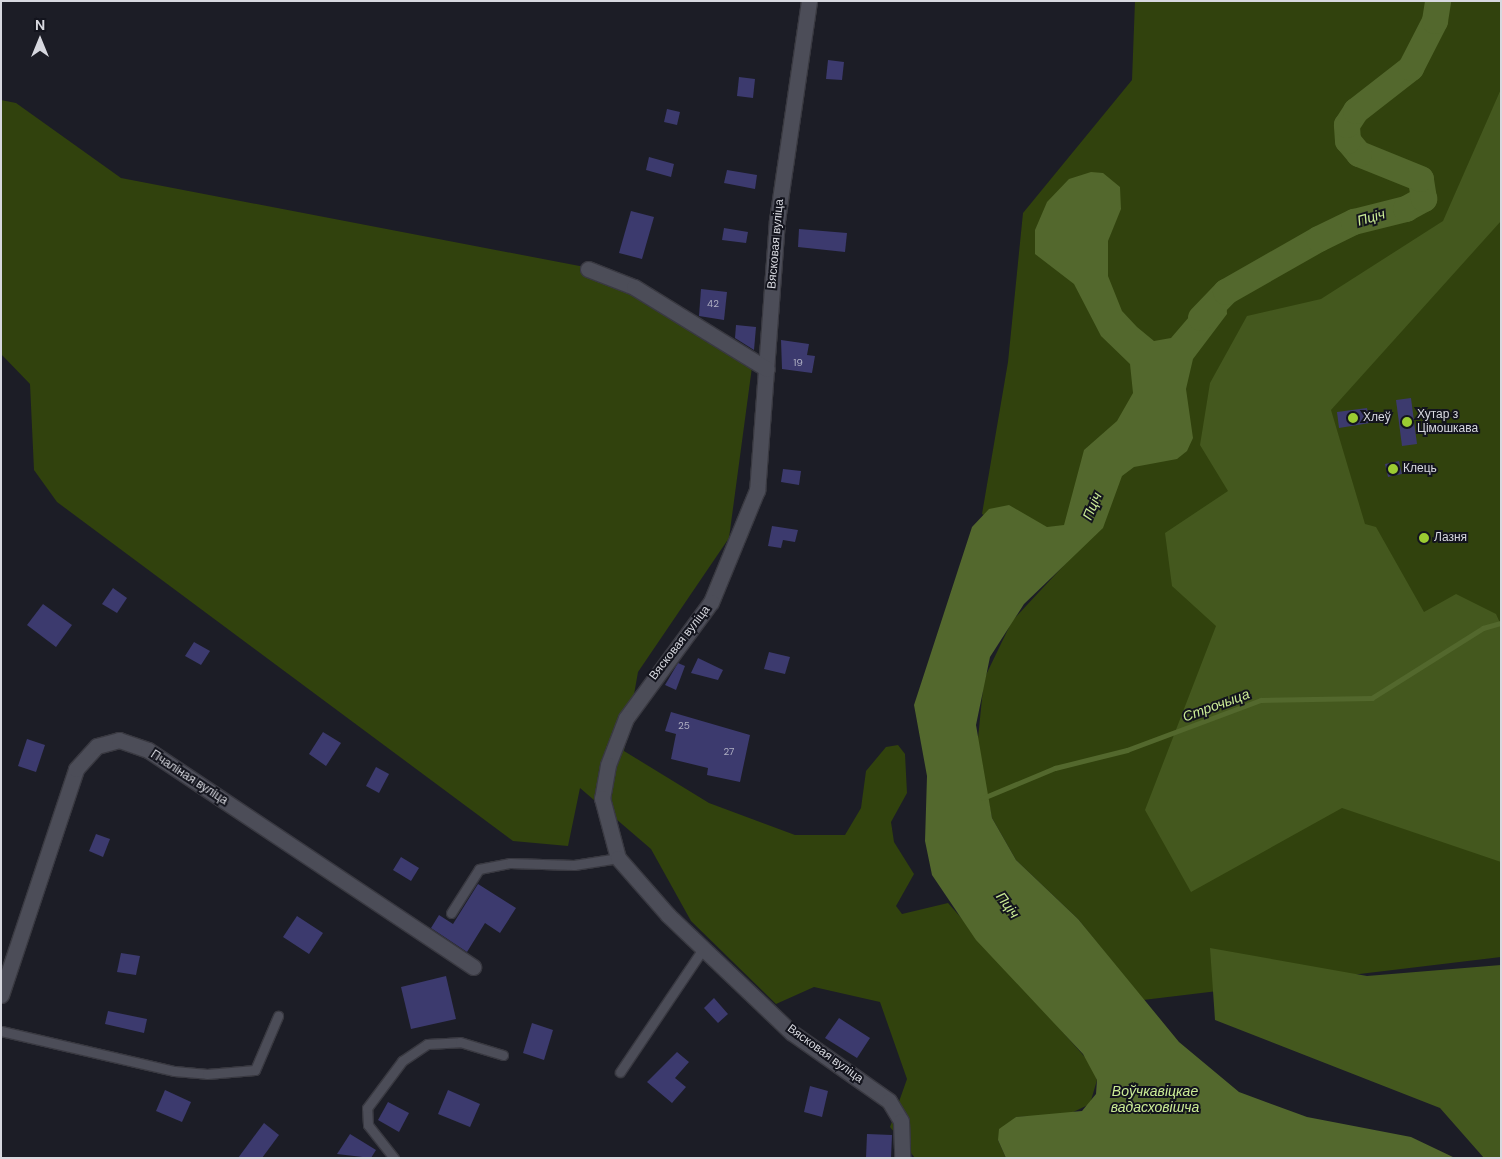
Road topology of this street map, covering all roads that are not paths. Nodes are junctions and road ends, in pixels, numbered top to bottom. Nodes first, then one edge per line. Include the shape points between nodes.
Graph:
1 (809, 1) edge
2 (588, 269) dead end
3 (767, 369) junction
4 (618, 858) junction
5 (451, 913) dead end
6 (703, 949) junction
7 (473, 967) dead end
8 (1, 995) edge
9 (278, 1016) dead end
10 (1, 1031) edge
11 (503, 1054) dead end
12 (620, 1072) dead end
13 (394, 1158) edge
14 (902, 1158) edge

1 - 3 street, Вясковая вуліца via 777,220
2 - 3 street via 634,287
3 - 4 street, Вясковая вуліца via 760,475 738,545 712,602 638,698 608,765 603,804
4 - 5 lane via 574,865 510,863 479,870
4 - 6 street, Вясковая вуліца
6 - 12 lane
6 - 14 street, Вясковая вуліца via 791,1032 889,1101 901,1122
7 - 8 street, Пчаліная вуліца via 148,750 119,740 97,746 76,769
9 - 10 lane via 255,1070 207,1074 174,1071
11 - 13 lane via 460,1042 427,1044 402,1061 367,1108 368,1125

